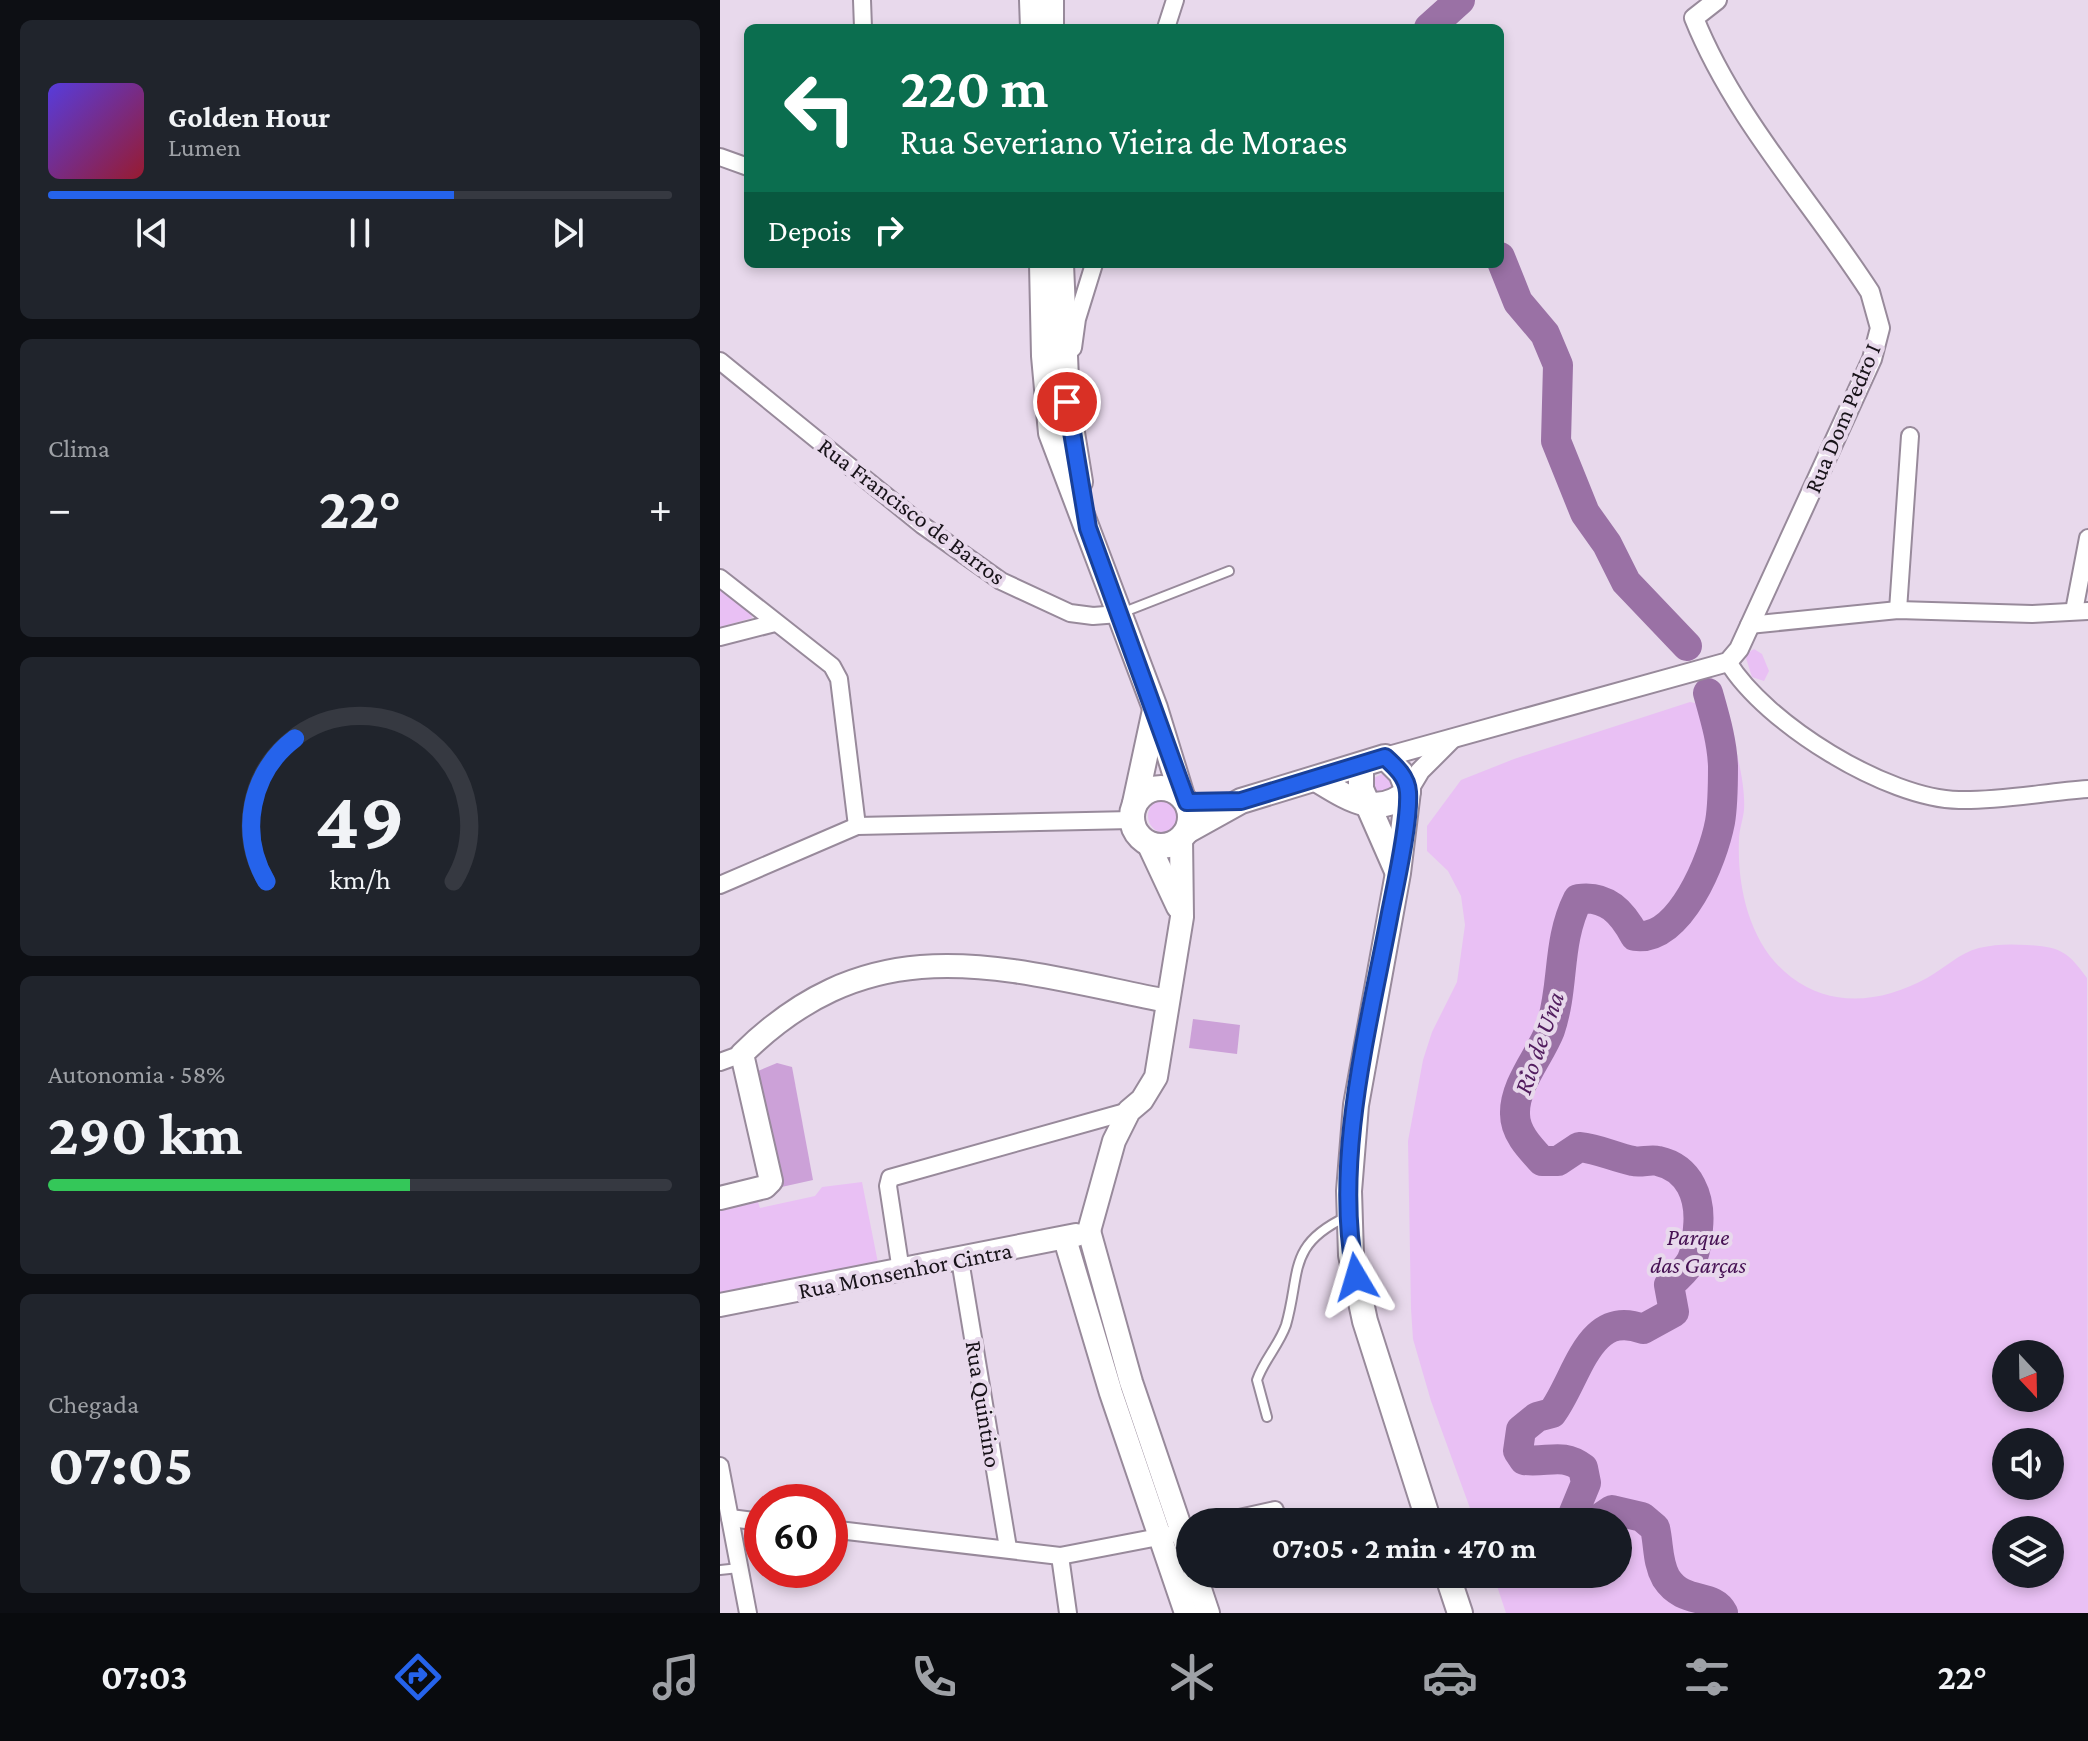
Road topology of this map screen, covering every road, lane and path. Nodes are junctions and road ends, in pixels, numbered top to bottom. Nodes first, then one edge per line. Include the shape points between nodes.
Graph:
1 (862, 0) edge
2 (1032, 0) edge
3 (1051, 0) edge
4 (1175, 0) edge
5 (1717, 0) edge
6 (1695, 9) edge
7 (863, 24) edge
8 (1033, 24) edge
9 (1051, 24) edge
10 (1167, 24) edge
11 (720, 157) edge
12 (744, 166) edge
13 (1048, 268) edge
14 (1093, 268) edge
15 (1077, 319) junction
16 (1053, 347) junction
17 (720, 361) edge
18 (1067, 402) junction
19 (1910, 436) dead end
20 (1088, 528) junction
21 (2088, 538) edge
22 (1229, 571) dead end
23 (720, 578) edge
24 (1898, 610) junction
25 (2081, 611) edge
26 (1119, 614) junction
27 (775, 623) junction
28 (1749, 625) junction
29 (720, 637) edge
30 (1728, 662) junction
31 (1155, 708) junction
32 (1454, 737) junction
33 (1385, 757) junction
34 (1361, 765) junction
35 (1316, 779) junction
36 (2088, 789) edge
37 (1408, 791) junction
38 (1184, 799) junction
39 (1241, 801) junction
40 (1368, 805) junction
41 (1134, 812) junction
42 (857, 826) junction
43 (1184, 834) junction
44 (1148, 843) junction
45 (1398, 873) junction
46 (720, 885) edge
47 (1182, 917) junction
48 (1167, 1001) junction
49 (742, 1054) junction
50 (720, 1062) edge
51 (1129, 1111) junction
52 (720, 1198) edge
53 (1350, 1215) junction
54 (1089, 1231) junction
55 (1065, 1239) junction
56 (960, 1260) junction
57 (901, 1271) junction
58 (720, 1305) edge
59 (1121, 1387) junction
60 (1267, 1417) dead end
61 (720, 1466) edge
62 (1425, 1508) edge
63 (730, 1518) junction
64 (744, 1520) edge
65 (1176, 1529) edge
66 (848, 1531) edge
67 (1176, 1532) edge
68 (1008, 1548) junction
69 (1060, 1556) junction
70 (739, 1568) junction
71 (720, 1570) edge
72 (1183, 1588) edge
73 (1200, 1588) edge
74 (1452, 1588) edge
75 (748, 1613) edge
76 (1068, 1613) edge
77 (1186, 1613) edge
78 (1208, 1613) edge
79 (1460, 1613) edge

1 - 7 street
2 - 8 main road
3 - 9 main road
4 - 10 street
5 - 6 street
6 - 28 street, Rua Dom Pedro I via 1736,98 1870,292 1880,328 1872,359
11 - 12 street
13 - 16 main road
14 - 15 street
15 - 16 street
15 - 18 street
16 - 18 main road
16 - 20 main road via 1051,433
17 - 26 street, Rua Francisco de Barros via 922,525 1001,581 1070,613
18 - 20 main road
19 - 24 street
20 - 26 main road
21 - 25 street
22 - 26 lane
23 - 27 street
24 - 25 street
24 - 28 street
26 - 31 main road
27 - 29 street
27 - 42 street via 832,666 839,679
28 - 30 street, Rua Dom Pedro I
30 - 32 street
30 - 36 street via 1740,682 1810,739 1898,786 1959,800
31 - 38 main road
31 - 41 main road
32 - 33 street
32 - 37 street
33 - 34 main road
33 - 37 main road via 1401,773
34 - 35 main road
34 - 40 main road via 1361,789
35 - 39 main road
35 - 40 main road
37 - 40 main road via 1397,802
37 - 45 main road
38 - 39 main road
38 - 41 main road via 1166,788 1148,791
38 - 43 main road via 1190,811
39 - 43 main road
40 - 45 main road
41 - 42 street
41 - 44 main road via 1137,834
42 - 46 street
43 - 44 main road via 1165,845
43 - 47 main road
44 - 47 main road
45 - 53 main road via 1356,1105
47 - 48 main road
48 - 49 main road via 1005,969 953,963 900,967 826,992 764,1032
48 - 51 main road via 1156,1077
49 - 50 street
49 - 52 main road via 771,1181
51 - 54 main road via 1114,1141
51 - 57 street via 890,1178
53 - 60 lane via 1308,1241 1295,1271 1286,1324 1257,1380
53 - 62 main road via 1351,1255 1365,1321
54 - 55 main road, Rua Monsenhor Cintra
54 - 59 main road
55 - 56 main road, Rua Monsenhor Cintra
55 - 59 main road
56 - 57 main road, Rua Monsenhor Cintra
56 - 68 street, Rua Quintino
57 - 58 main road, Rua Monsenhor Cintra
59 - 65 main road
61 - 63 street
63 - 64 street
63 - 70 street
66 - 68 street
67 - 69 street
68 - 69 street
69 - 76 street
70 - 71 lane
70 - 75 street
72 - 77 main road
73 - 78 main road
74 - 79 main road

